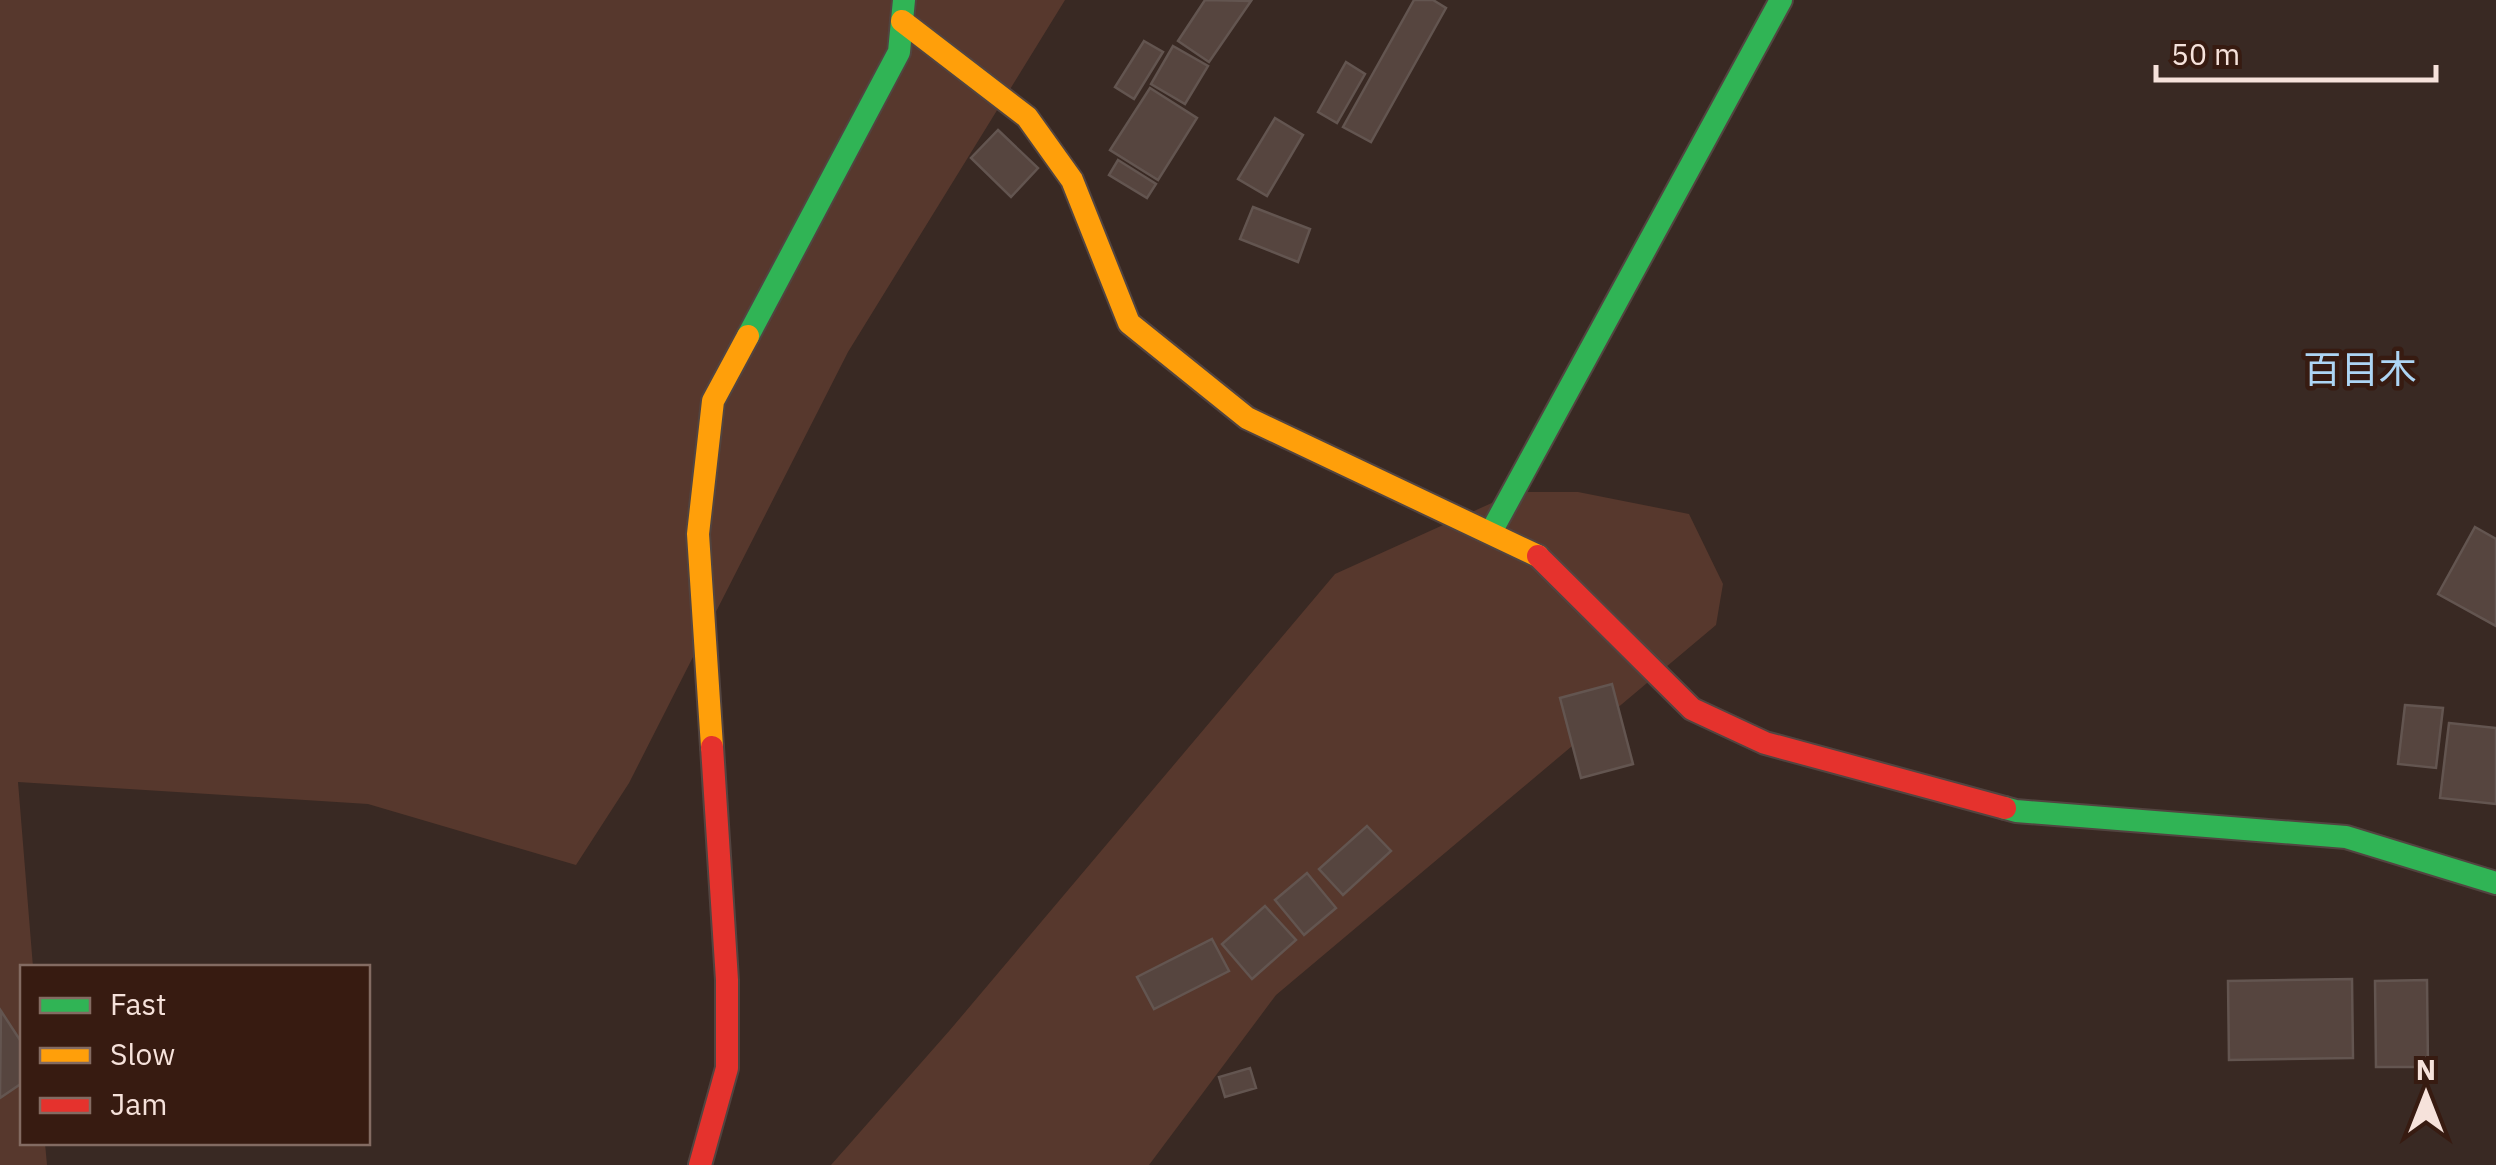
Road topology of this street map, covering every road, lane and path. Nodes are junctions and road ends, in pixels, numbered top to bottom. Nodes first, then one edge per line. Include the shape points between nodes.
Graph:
1 (1781, 0) edge
2 (903, 10) edge
3 (1491, 532) junction
4 (2496, 882) edge
5 (700, 1165) edge

1 - 3 street
2 - 3 street via 1028,117 1072,180 1130,323 1248,418
2 - 5 street via 899,52 714,401 698,534 726,1068
3 - 4 street via 1535,553 1692,709 1765,743 2016,811 2346,837

